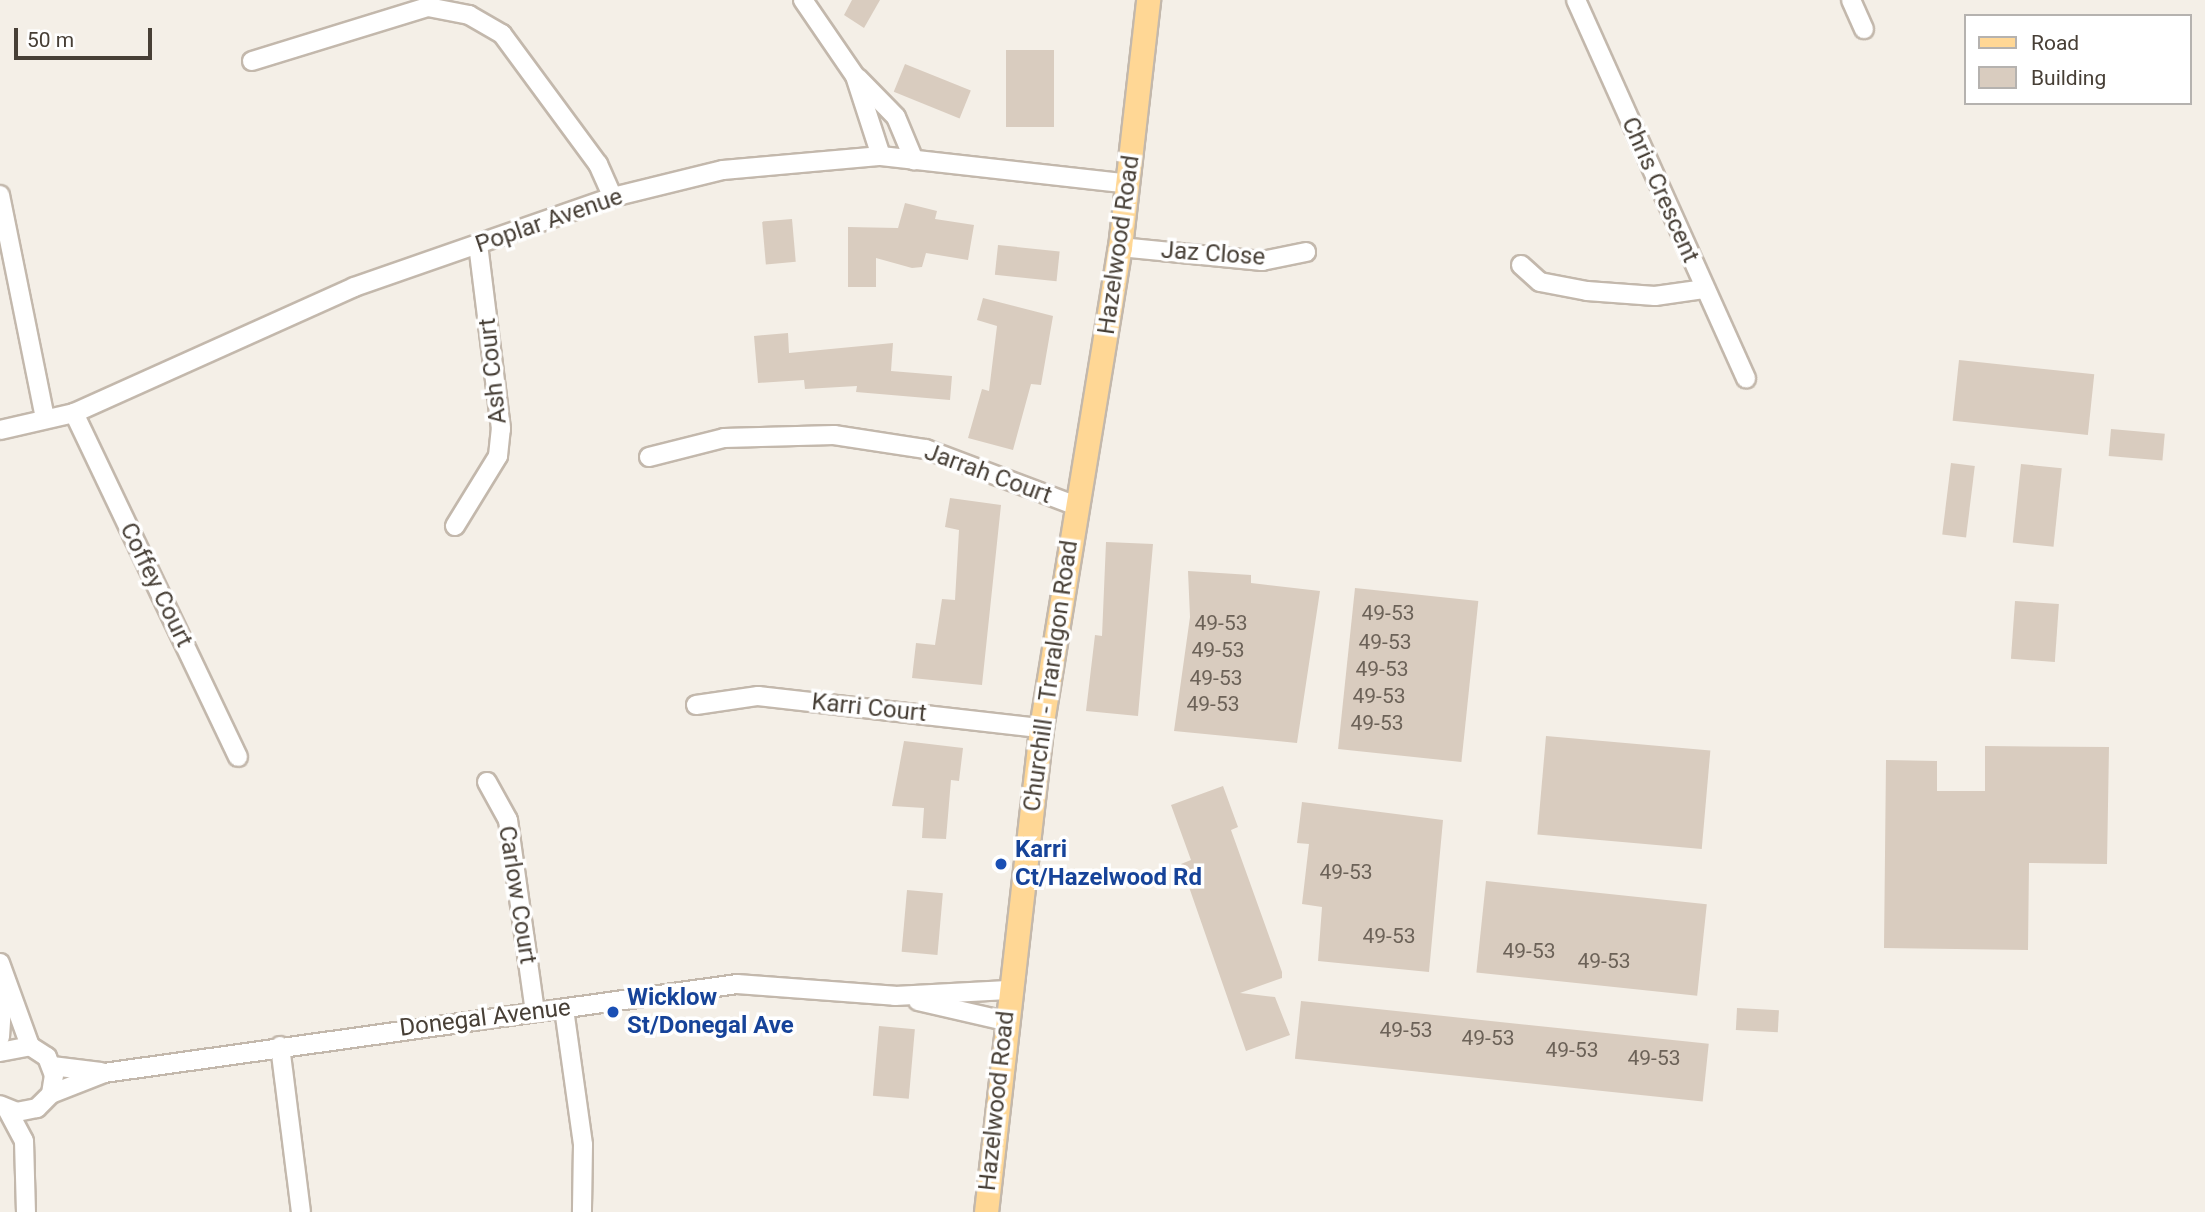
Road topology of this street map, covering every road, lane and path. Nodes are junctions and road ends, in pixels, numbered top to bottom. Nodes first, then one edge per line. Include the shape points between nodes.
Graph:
1 (803, 0) edge
2 (1149, 0) edge
3 (1576, 0) edge
4 (1851, 0) edge
5 (1864, 29) dead end
6 (252, 61) dead end
7 (855, 76) junction
8 (881, 156) junction
9 (914, 160) junction
10 (1129, 184) junction
11 (0, 195) edge
12 (614, 197) junction
13 (478, 245) junction
14 (1121, 247) junction
15 (1306, 252) dead end
16 (1521, 265) dead end
17 (1704, 289) junction
18 (1746, 379) dead end
19 (74, 413) junction
20 (45, 419) junction
21 (0, 430) edge
22 (649, 457) dead end
23 (1079, 497) junction
24 (455, 526) dead end
25 (696, 705) dead end
26 (1041, 728) junction
27 (238, 757) dead end
28 (486, 782) dead end
29 (0, 962) edge
30 (4, 981) junction
31 (1008, 990) junction
32 (895, 996) junction
33 (564, 1009) junction
34 (535, 1012) junction
35 (1005, 1021) junction
36 (0, 1037) edge
37 (30, 1046) junction
38 (280, 1046) junction
39 (0, 1052) edge
40 (52, 1066) junction
41 (104, 1073) junction
42 (51, 1094) junction
43 (3, 1107) edge
44 (37, 1108) junction
45 (24, 1141) junction
46 (26, 1212) edge
47 (301, 1212) edge
48 (582, 1212) edge
49 (986, 1212) edge

1 - 7 street
2 - 10 main road, Hazelwood Road
3 - 17 street, Chris Crescent
4 - 5 street
6 - 12 street via 428,7 470,15 502,34 598,163
7 - 8 street
7 - 9 street via 897,117
8 - 9 street, Poplar Avenue
8 - 12 street, Poplar Avenue via 723,170
9 - 10 street, Poplar Avenue
10 - 14 main road, Hazelwood Road
11 - 20 street
12 - 13 street, Poplar Avenue
13 - 19 street, Poplar Avenue via 354,286
13 - 24 street, Ash Court via 501,429 498,456
14 - 15 street, Jaz Close via 1262,261
14 - 23 main road, Hazelwood Road
16 - 17 street via 1540,282 1587,290 1655,296
17 - 18 street, Chris Crescent
19 - 20 street, Poplar Avenue
19 - 27 street, Coffey Court
20 - 21 street, Poplar Avenue
22 - 23 street, Jarrah Court via 724,438 834,435 926,449
23 - 26 main road, Churchill - Traralgon Road
25 - 26 street, Karri Court via 758,696
26 - 31 main road, Churchill - Traralgon Road
28 - 34 street, Carlow Court via 508,820
29 - 30 street
30 - 36 street
30 - 37 street
31 - 32 street, Donegal Avenue
31 - 35 main road, Hazelwood Road
32 - 33 street, Donegal Avenue via 737,984
32 - 35 street
33 - 34 street, Donegal Avenue
33 - 48 street via 583,1145
34 - 38 street, Donegal Avenue
35 - 49 main road, Hazelwood Road
37 - 39 street
37 - 40 street
38 - 41 street, Donegal Avenue
38 - 47 street
40 - 41 street
40 - 42 street
41 - 42 street, Donegal Avenue
42 - 44 street
43 - 44 street
43 - 45 street
44 - 45 street
45 - 46 street

